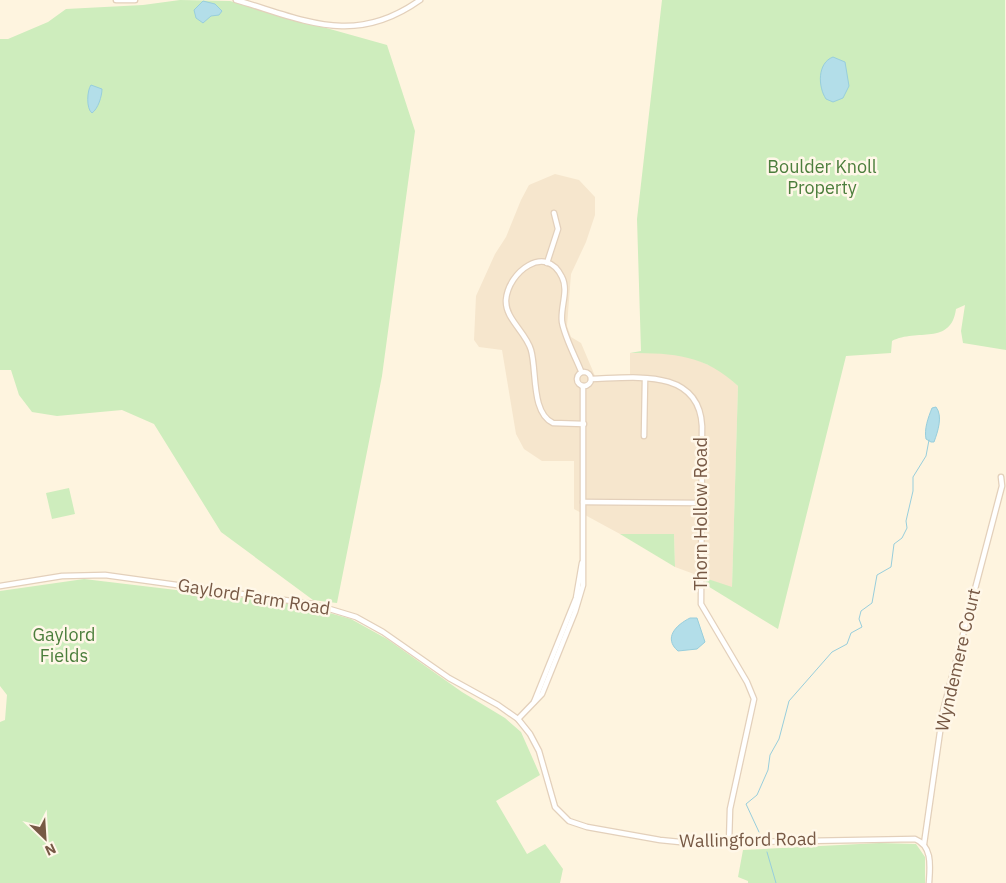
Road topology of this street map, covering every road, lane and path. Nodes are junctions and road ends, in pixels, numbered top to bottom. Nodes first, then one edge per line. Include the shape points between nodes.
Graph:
1 (116, 0) edge
2 (135, 0) edge
3 (236, 0) edge
4 (420, 0) edge
5 (554, 213) dead end
6 (547, 263) junction
7 (581, 371) junction
8 (591, 379) junction
9 (644, 380) junction
10 (583, 386) junction
11 (584, 424) junction
12 (644, 436) dead end
13 (1001, 477) dead end
14 (583, 502) junction
15 (700, 503) junction
16 (0, 586) edge
17 (518, 719) junction
18 (549, 792) joint
19 (729, 843) junction
20 (924, 844) junction
21 (929, 883) edge

1 - 2 street
3 - 4 street via 315,23 356,27 388,18
5 - 6 street via 558,229
6 - 7 street via 563,278 562,322
6 - 11 street via 529,264 519,271 508,291 507,308 531,349 539,406 544,416 554,423
7 - 8 street via 588,372
7 - 10 street via 576,378
8 - 9 street, Thorn Hollow Road
8 - 10 street via 588,385
9 - 12 street
9 - 15 street, Thorn Hollow Road via 679,384 699,407 702,426
10 - 11 street
11 - 14 street
13 - 20 street, Wyndemere Court via 1002,486 943,710
14 - 15 street
14 - 17 street via 584,568 580,598 544,688
15 - 19 street, Thorn Hollow Road via 701,604 754,699 730,809
16 - 17 street, Gaylord Farm Road via 93,574 327,607 356,617 383,632 449,678
17 - 18 street, Gaylord Farm Road via 539,751
18 - 19 street, Wallingford Road via 563,817 588,827 660,840
19 - 20 street, Wallingford Road via 896,838 914,839
20 - 21 street via 930,858

